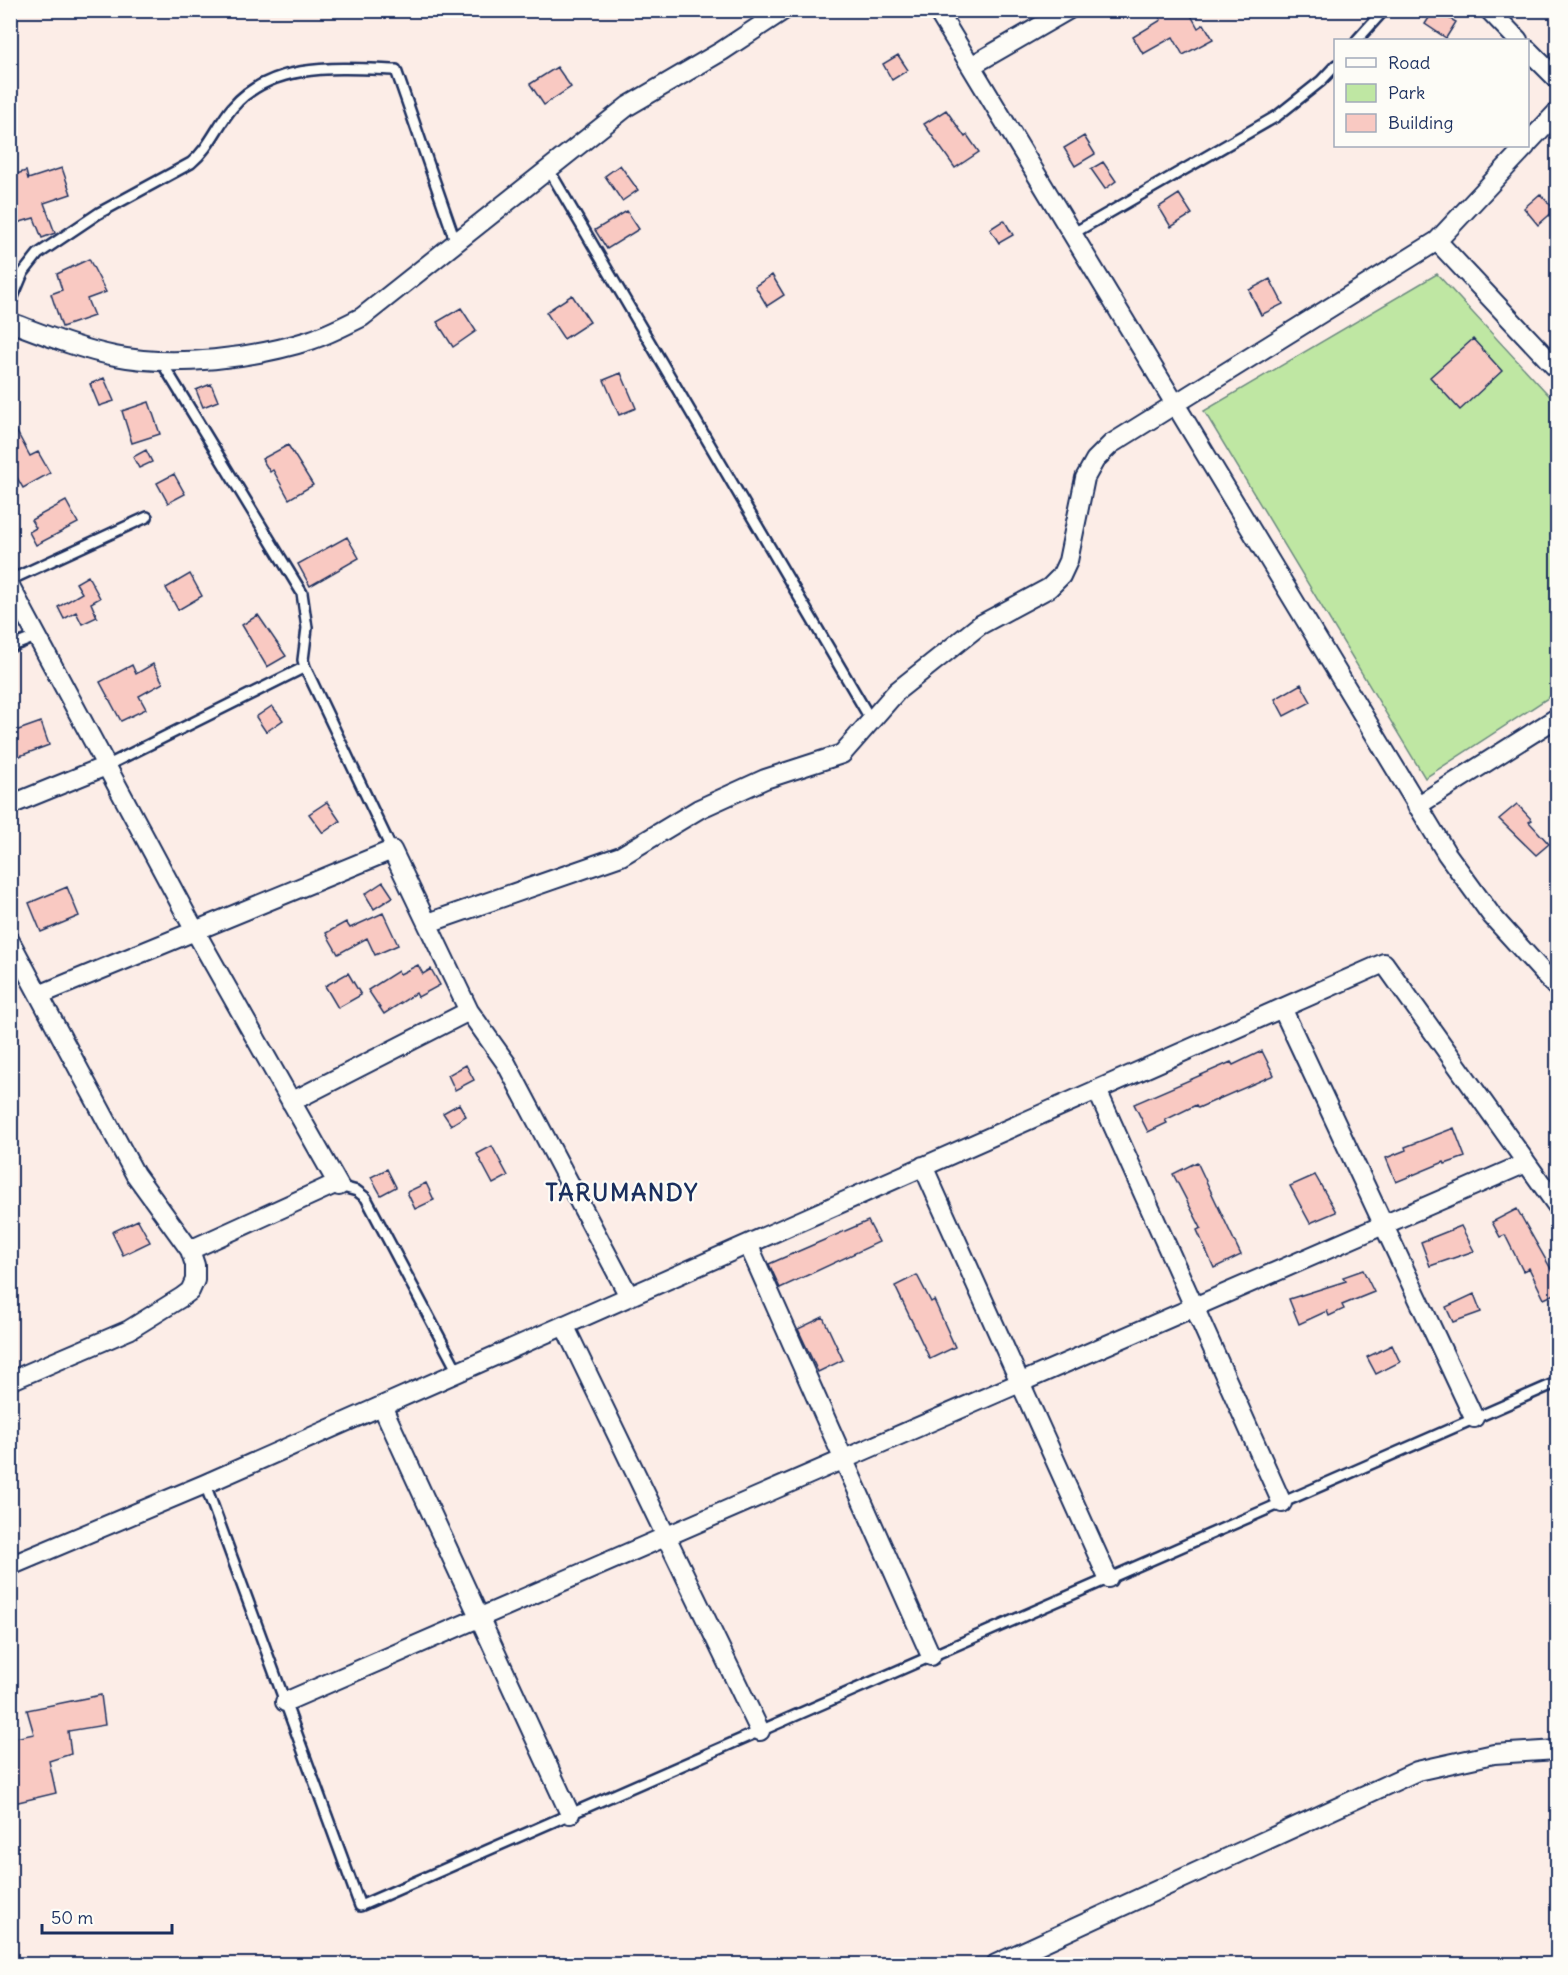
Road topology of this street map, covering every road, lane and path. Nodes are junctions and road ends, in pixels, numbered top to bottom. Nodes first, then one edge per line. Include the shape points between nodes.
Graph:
1 (784, 10) edge
2 (937, 10) edge
3 (1068, 10) edge
4 (1384, 10) edge
5 (1489, 10) edge
6 (1358, 39) edge
7 (1517, 39) edge
8 (1529, 52) edge
9 (971, 66) junction
10 (1334, 66) edge
11 (1557, 80) edge
12 (1557, 111) edge
13 (1529, 142) edge
14 (1524, 147) edge
15 (549, 170) junction
16 (1072, 234) junction
17 (1437, 241) junction
18 (456, 243) junction
19 (10, 304) edge
20 (10, 322) edge
21 (161, 360) junction
22 (1557, 370) edge
23 (1175, 404) junction
24 (147, 517) dead end
25 (10, 580) edge
26 (10, 586) edge
27 (38, 636) junction
28 (10, 647) edge
29 (305, 667) junction
30 (1557, 717) edge
31 (871, 720) junction
32 (105, 766) junction
33 (10, 805) edge
34 (1417, 806) junction
35 (392, 850) junction
36 (428, 922) junction
37 (195, 931) junction
38 (10, 941) edge
39 (1557, 989) edge
40 (39, 995) junction
41 (1282, 1008) junction
42 (469, 1011) junction
43 (1097, 1090) junction
44 (291, 1102) junction
45 (1526, 1163) junction
46 (923, 1166) junction
47 (338, 1185) junction
48 (1557, 1207) edge
49 (1384, 1225) junction
50 (748, 1244) junction
51 (190, 1250) junction
52 (629, 1296) junction
53 (1194, 1307) junction
54 (564, 1325) junction
55 (458, 1372) junction
56 (10, 1381) edge
57 (1020, 1382) junction
58 (1557, 1382) edge
59 (382, 1406) junction
60 (1474, 1418) junction
61 (844, 1459) junction
62 (205, 1484) junction
63 (1282, 1503) junction
64 (666, 1536) junction
65 (10, 1566) edge
66 (1108, 1578) junction
67 (480, 1617) junction
68 (931, 1656) junction
69 (285, 1702) junction
70 (760, 1731) junction
71 (1557, 1750) edge
72 (570, 1814) junction
73 (996, 1965) edge

1 - 15 street via 628,106
2 - 9 street
3 - 9 street
4 - 6 lane
5 - 7 street
8 - 11 street
9 - 16 street
10 - 16 lane via 1277,116
12 - 13 street
14 - 17 street
15 - 18 street
15 - 31 lane
16 - 23 street
17 - 22 street
17 - 23 street
18 - 19 lane via 396,70 306,70 251,89 231,109 203,153 191,163 99,213 38,254 23,273
18 - 21 street via 362,317 312,339 257,353
20 - 21 street via 118,357
21 - 29 lane via 302,593 307,628
23 - 31 street via 1111,444 1095,460 1085,478 1068,561 1061,576 1049,588 980,625 897,691
23 - 34 street
24 - 25 lane
26 - 27 street
27 - 28 lane
27 - 32 street
29 - 32 lane
29 - 35 lane
30 - 34 street
31 - 36 street via 842,754 765,779 699,809 621,856
32 - 33 street
32 - 37 street
34 - 39 street via 1492,915
35 - 36 street
35 - 37 street
36 - 42 street
37 - 40 street
37 - 44 street
38 - 40 street
40 - 51 street via 135,1174
41 - 43 street
41 - 45 street via 1384,963
41 - 49 street
42 - 44 street
42 - 52 street via 506,1063
43 - 46 street
43 - 53 street
44 - 47 street
45 - 48 street
45 - 49 street
46 - 50 street
46 - 57 street
47 - 51 street
47 - 55 lane via 366,1198
49 - 53 street
49 - 60 street
50 - 52 street
50 - 61 street
51 - 56 street via 195,1280 182,1297 129,1330
52 - 54 street
53 - 57 street
53 - 63 street
54 - 55 street
54 - 64 street
55 - 59 street
57 - 61 street
57 - 66 street
58 - 60 lane
59 - 62 street
59 - 67 street
60 - 63 lane
61 - 64 street
61 - 68 street
62 - 65 street
62 - 69 lane
63 - 66 lane
64 - 67 street
64 - 70 street
66 - 68 lane
67 - 69 street
67 - 72 street
68 - 70 lane
69 - 72 lane via 360,1906
70 - 72 lane
71 - 73 street via 1494,1754 1417,1771

